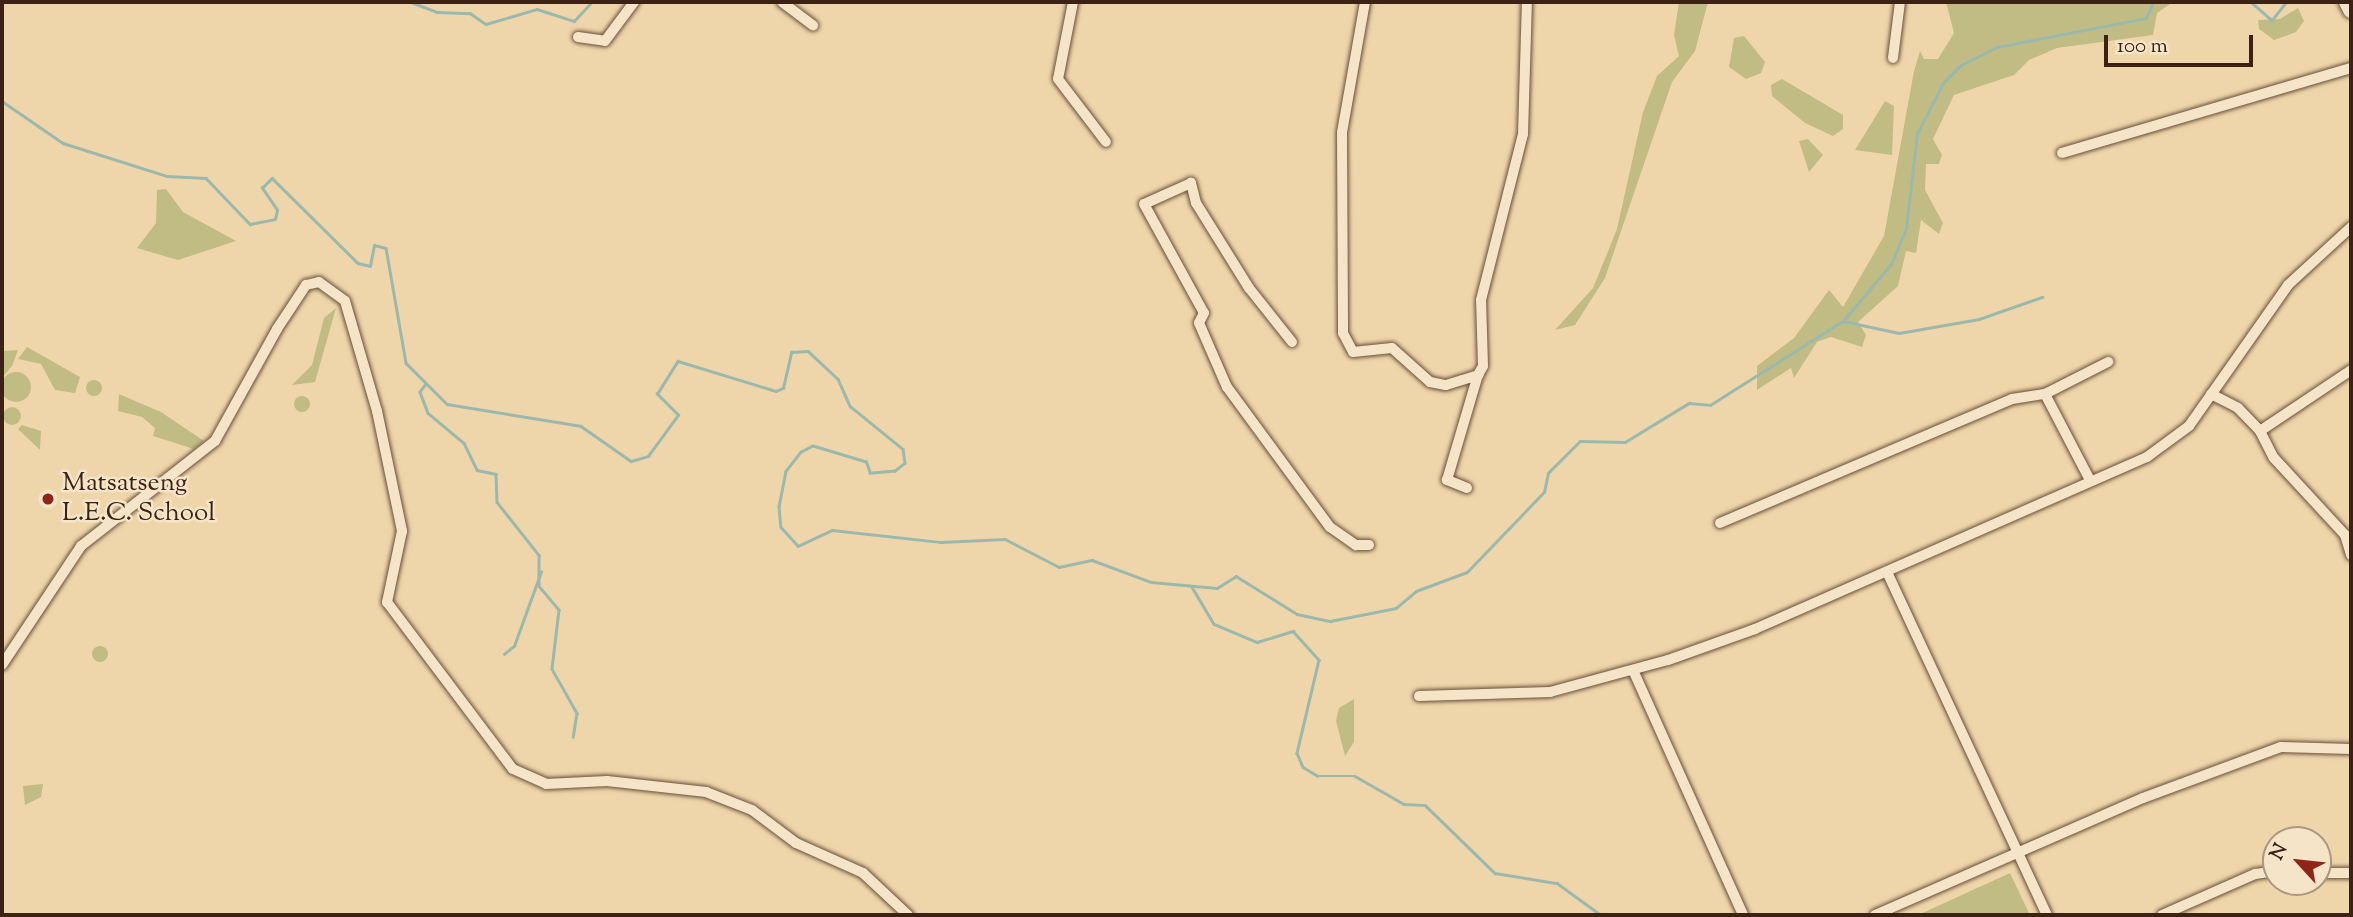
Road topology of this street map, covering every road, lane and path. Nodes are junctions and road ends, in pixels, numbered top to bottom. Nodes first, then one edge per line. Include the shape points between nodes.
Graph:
1 (634, 2) edge
2 (782, 2) edge
3 (1073, 2) edge
4 (1365, 2) edge
5 (1527, 2) edge
6 (1900, 2) edge
7 (2347, 2) edge
8 (2351, 10) edge
9 (813, 25) dead end
10 (578, 37) dead end
11 (1893, 58) dead end
12 (2351, 68) edge
13 (1106, 142) dead end
14 (2062, 153) dead end
15 (2351, 227) edge
16 (1292, 342) dead end
17 (2108, 362) dead end
18 (2351, 370) edge
19 (1478, 375) junction
20 (2045, 394) junction
21 (2211, 394) junction
22 (2260, 431) junction
23 (2090, 480) junction
24 (1467, 488) dead end
25 (1720, 523) dead end
26 (1369, 545) dead end
27 (2351, 555) edge
28 (1887, 572) junction
29 (2, 665) edge
30 (1633, 670) junction
31 (1419, 696) dead end
32 (2351, 749) edge
33 (2017, 854) junction
34 (2262, 873) edge
35 (2332, 873) edge
36 (2351, 873) edge
37 (908, 915) edge
38 (1743, 915) edge
39 (1875, 915) edge
40 (2047, 915) edge
41 (2162, 915) edge

1 - 10 street via 605,41
2 - 9 street
3 - 13 street via 1058,79
4 - 19 street via 1343,111 1343,334 1353,352 1402,352 1430,382 1461,383
5 - 19 street via 1523,134 1481,300
6 - 11 street
7 - 8 main road
12 - 14 street
15 - 21 street via 2288,285
16 - 26 street via 1249,288 1196,203 1191,183 1144,204 1204,313 1199,323 1249,419 1330,527 1356,545
17 - 20 street
18 - 22 street
19 - 24 street via 1447,480
20 - 23 street
20 - 25 street via 2012,399
21 - 22 street via 2238,408
21 - 23 street via 2176,439
22 - 27 street via 2274,458 2345,535
23 - 28 street
28 - 30 street via 1755,629
28 - 33 street
29 - 37 street via 81,545 215,441 277,328 306,285 319,282 345,301 377,411 402,531 387,602 513,769 530,782 607,781 706,792 752,810 796,843 863,873
30 - 31 street via 1521,696 1479,689 1444,699
30 - 38 street
32 - 33 street via 2281,747
33 - 39 street
33 - 40 street
34 - 41 street
35 - 36 street

